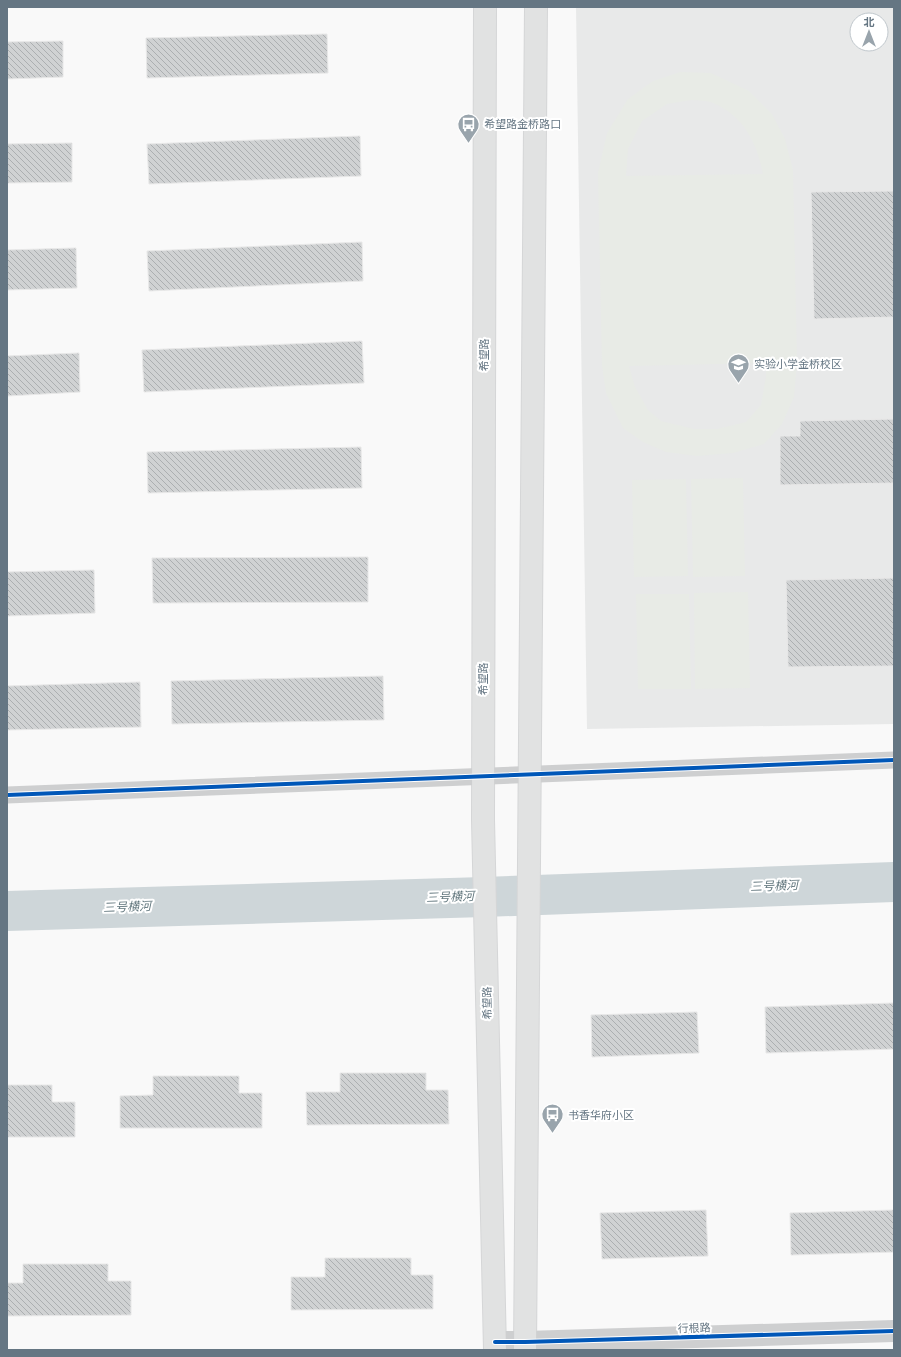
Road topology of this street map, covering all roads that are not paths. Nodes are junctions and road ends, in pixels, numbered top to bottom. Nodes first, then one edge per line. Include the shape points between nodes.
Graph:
1 (485, 7) edge
2 (536, 7) edge
3 (894, 760) edge
4 (483, 776) junction
5 (7, 795) edge
6 (894, 1331) edge
7 (495, 1346) edge
8 (525, 1346) edge

1 - 4 main road, 希望路
2 - 8 main road
3 - 4 street
4 - 5 street
4 - 7 main road, 希望路
6 - 8 street, 行根路
7 - 8 street, 行根路

